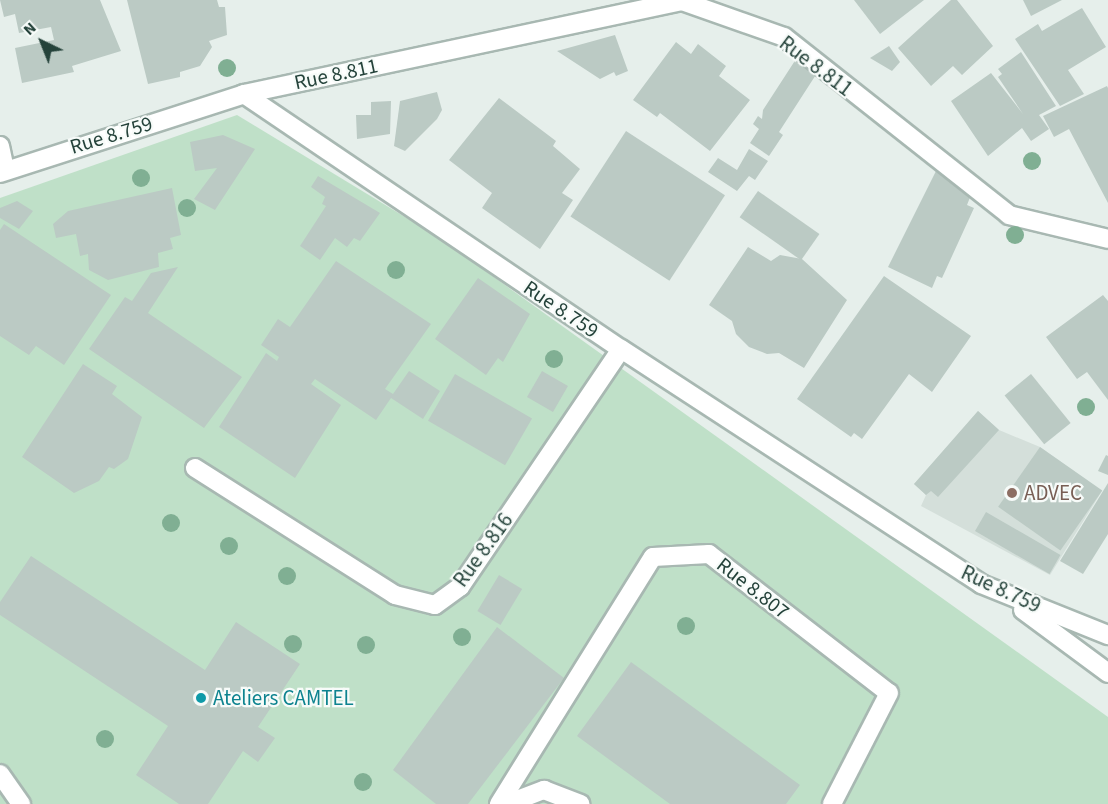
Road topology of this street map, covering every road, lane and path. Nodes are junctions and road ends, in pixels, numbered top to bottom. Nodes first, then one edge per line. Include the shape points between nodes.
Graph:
1 (682, 1) edge
2 (244, 94) junction
3 (0, 146) edge
4 (2, 171) edge
5 (1108, 238) edge
6 (621, 350) junction
7 (195, 468) dead end
8 (981, 584) junction
9 (1108, 635) edge
10 (1108, 673) edge
11 (0, 774) edge
12 (21, 804) edge
13 (499, 804) edge
14 (507, 804) edge
15 (580, 804) edge
16 (832, 804) edge

1 - 2 street, Rue 8.811
1 - 5 street, Rue 8.811 via 784,38 1009,215
2 - 4 street, Rue 8.759
2 - 6 street, Rue 8.759
3 - 4 street
6 - 7 street, Rue 8.816 via 460,587 435,605 395,595
6 - 8 street, Rue 8.759
8 - 9 street, Rue 8.759
8 - 10 street via 1053,629
11 - 12 street
13 - 16 street, Rue 8.807 via 653,557 709,554 889,693
14 - 15 street via 544,790

